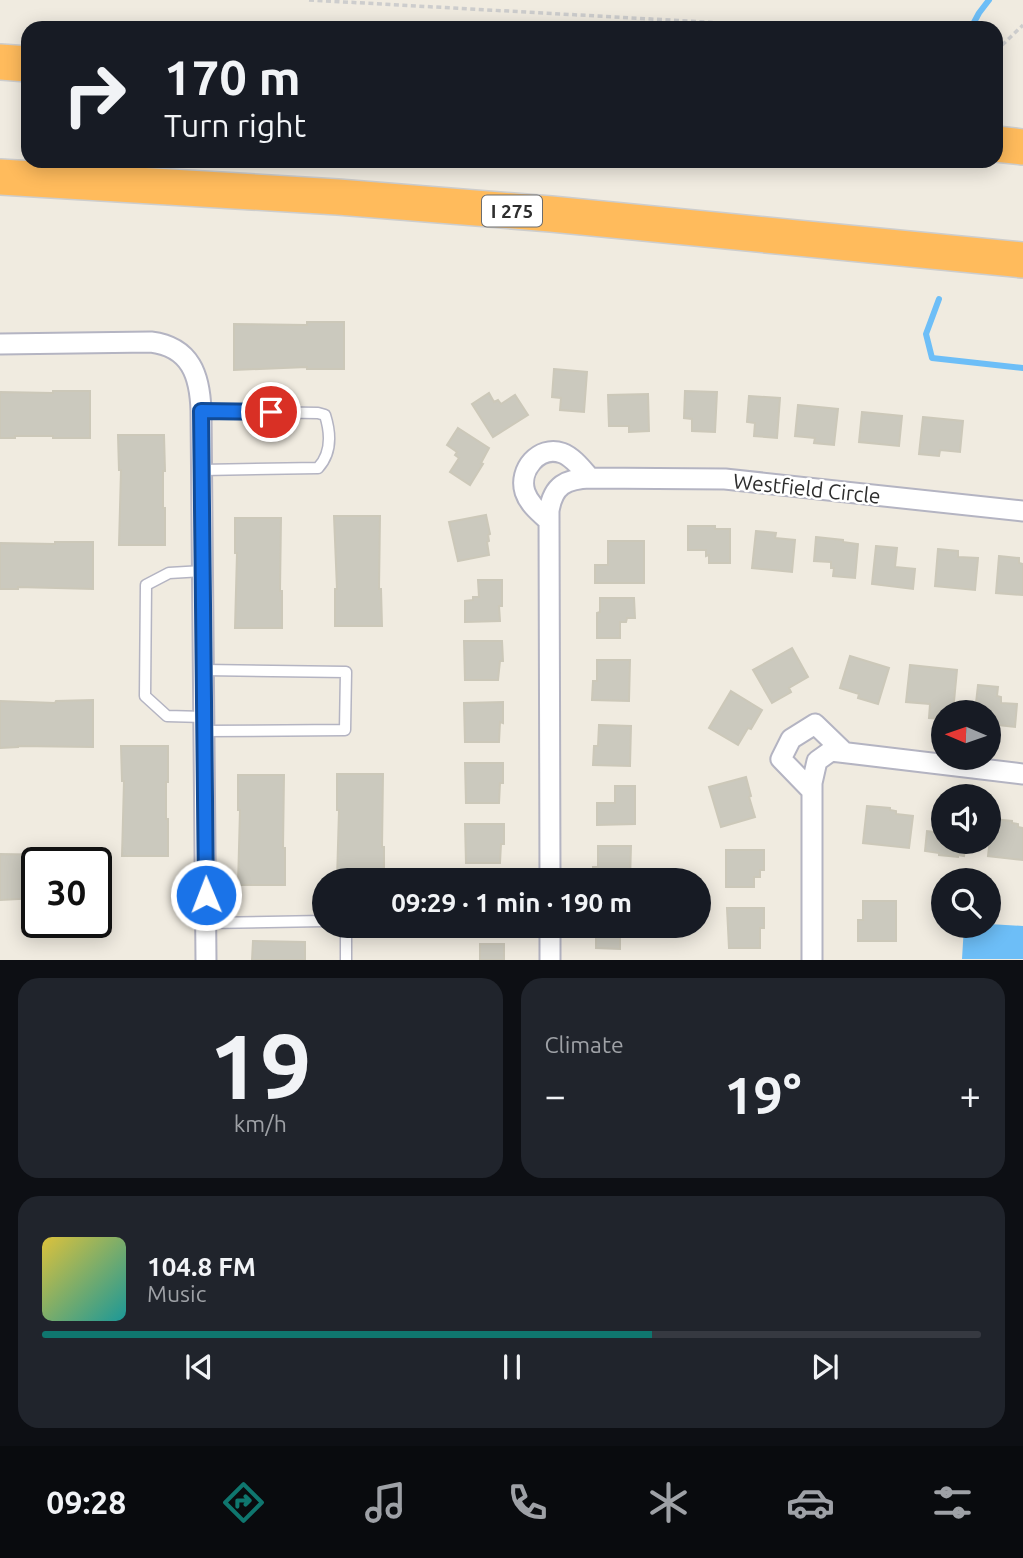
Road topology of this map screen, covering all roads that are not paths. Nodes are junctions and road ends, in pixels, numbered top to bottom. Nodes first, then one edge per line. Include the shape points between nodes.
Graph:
1 (0, 62) edge
2 (21, 64) edge
3 (1003, 145) edge
4 (1023, 147) edge
5 (0, 177) edge
6 (1023, 260) edge
7 (0, 344) edge
8 (201, 411) junction
9 (202, 470) junction
10 (590, 478) junction
11 (1023, 512) edge
12 (549, 521) junction
13 (203, 571) junction
14 (204, 670) junction
15 (204, 724) junction
16 (844, 752) junction
17 (1023, 774) edge
18 (812, 790) junction
19 (550, 868) edge
20 (312, 921) edge
21 (206, 923) junction
22 (346, 938) edge
23 (550, 938) edge
24 (206, 960) edge
25 (346, 960) edge
26 (550, 960) edge
27 (812, 960) edge

1 - 2 highway
3 - 4 highway
5 - 6 highway, I 275 via 538,213
7 - 8 street via 151,342 170,346 196,373
8 - 9 street
8 - 9 lane via 318,413 325,415 329,427 329,449 318,468
9 - 13 street
10 - 11 street, Westfield Circle via 725,479
10 - 12 street, Westfield Circle via 572,479 558,488 550,503
10 - 12 street via 560,452 540,455 529,464 523,483 526,495
12 - 19 street, Westfield Circle
13 - 14 street
13 - 15 lane via 169,573 146,585 145,696 167,716
14 - 15 street
14 - 15 lane via 346,673 345,730
15 - 21 street
16 - 17 street
16 - 18 street via 831,751 817,761
16 - 18 street via 815,724 791,739 781,759
18 - 27 street
20 - 21 lane
21 - 24 street
22 - 25 lane
23 - 26 street

